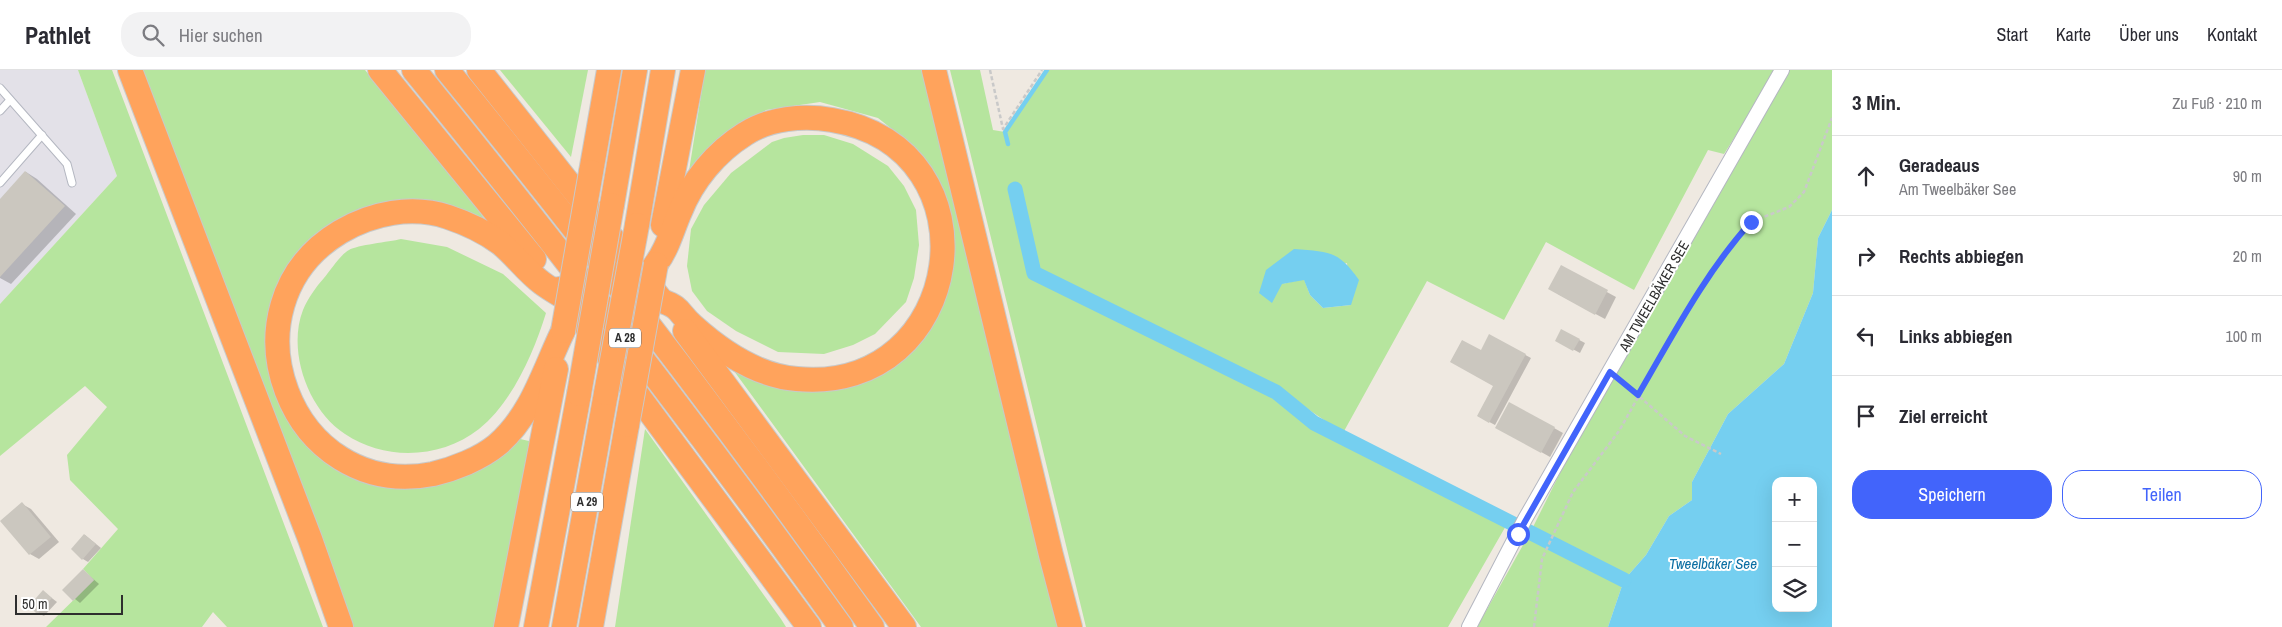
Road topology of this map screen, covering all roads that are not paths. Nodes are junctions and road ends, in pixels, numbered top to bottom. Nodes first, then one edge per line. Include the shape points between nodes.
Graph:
1 (130, 70) edge
2 (380, 70) edge
3 (414, 70) edge
4 (447, 70) edge
5 (479, 70) edge
6 (609, 70) edge
7 (635, 70) edge
8 (663, 70) edge
9 (692, 70) edge
10 (934, 70) edge
11 (1782, 70) edge
12 (0, 88) edge
13 (10, 100) junction
14 (0, 111) edge
15 (42, 135) junction
16 (0, 183) edge
17 (72, 183) dead end
18 (656, 264) junction
19 (567, 299) junction
20 (662, 301) junction
21 (564, 331) junction
22 (775, 579) junction
23 (594, 621) edge
24 (341, 627) edge
25 (506, 627) edge
26 (536, 627) edge
27 (564, 627) edge
28 (798, 627) edge
29 (809, 627) edge
30 (841, 627) edge
31 (872, 627) edge
32 (904, 627) edge
33 (1070, 627) edge
34 (1468, 627) edge

1 - 24 highway
2 - 19 highway
3 - 30 highway, A 28 via 548,235
4 - 31 highway, A 28 via 728,431
5 - 20 highway
6 - 21 highway, bridge
7 - 26 highway, A 29, bridge via 580,394
8 - 27 highway, A 29, bridge
9 - 18 highway
10 - 33 highway
11 - 34 street, AM TWEELBÄKER SEE via 1525,519
12 - 13 lane
13 - 14 lane
13 - 15 lane
15 - 16 lane
15 - 17 lane via 67,164
18 - 20 highway via 664,253 690,190 721,152 746,133 773,122 796,118 850,123 879,134 905,154 925,179 936,202 944,242 943,266 936,295 910,337 863,372 842,377 818,381 795,379 743,363 690,324 676,306
18 - 23 highway, bridge
19 - 21 highway via 542,283 500,244 475,228 432,212 398,212 360,221 342,231 328,240 302,268 284,303 277,351 290,403 311,434 336,456 362,470 387,476 416,477 445,471 496,445 512,429 534,397
19 - 22 highway
20 - 32 highway
21 - 25 highway
22 - 28 highway via 777,596
22 - 29 highway

